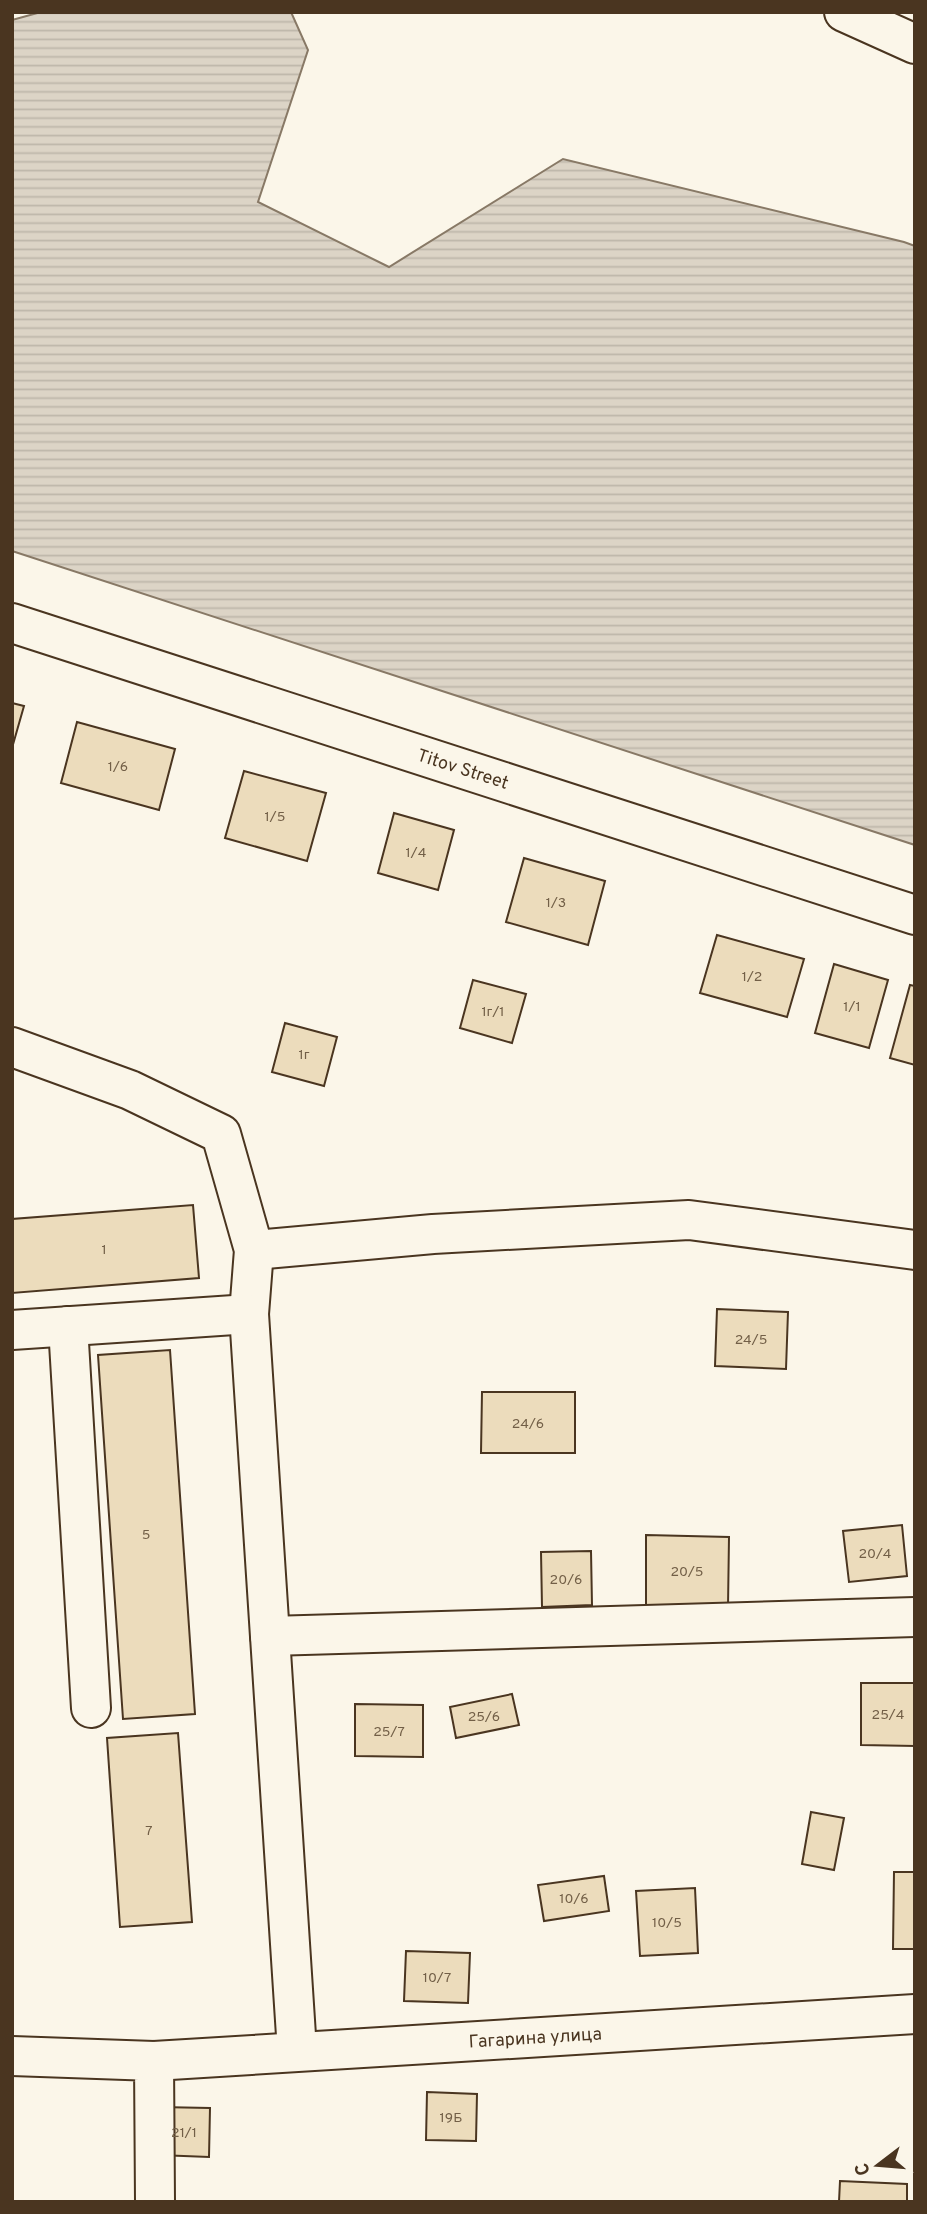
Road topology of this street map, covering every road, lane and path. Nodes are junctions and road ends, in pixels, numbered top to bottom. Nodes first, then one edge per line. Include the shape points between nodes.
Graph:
1 (844, 12) edge
2 (915, 44) edge
3 (12, 623) edge
4 (915, 915) edge
5 (12, 1048) edge
6 (254, 1250) junction
7 (915, 1250) edge
8 (249, 1314) junction
9 (68, 1326) junction
10 (12, 1330) edge
11 (915, 1616) edge
12 (270, 1636) junction
13 (91, 1708) dead end
14 (915, 2014) edge
15 (298, 2051) junction
16 (12, 2056) edge
17 (154, 2061) junction
18 (155, 2202) edge

1 - 2 street
3 - 4 street, Titov Street
5 - 6 street via 130,1090 221,1135
6 - 7 street via 433,1234 689,1220
6 - 8 street
8 - 9 street
8 - 12 street
9 - 10 street
9 - 13 street
11 - 12 street
12 - 15 street
14 - 15 street, Гагарина улица
15 - 17 street, Гагарина улица
16 - 17 street, Гагарина улица
17 - 18 street

